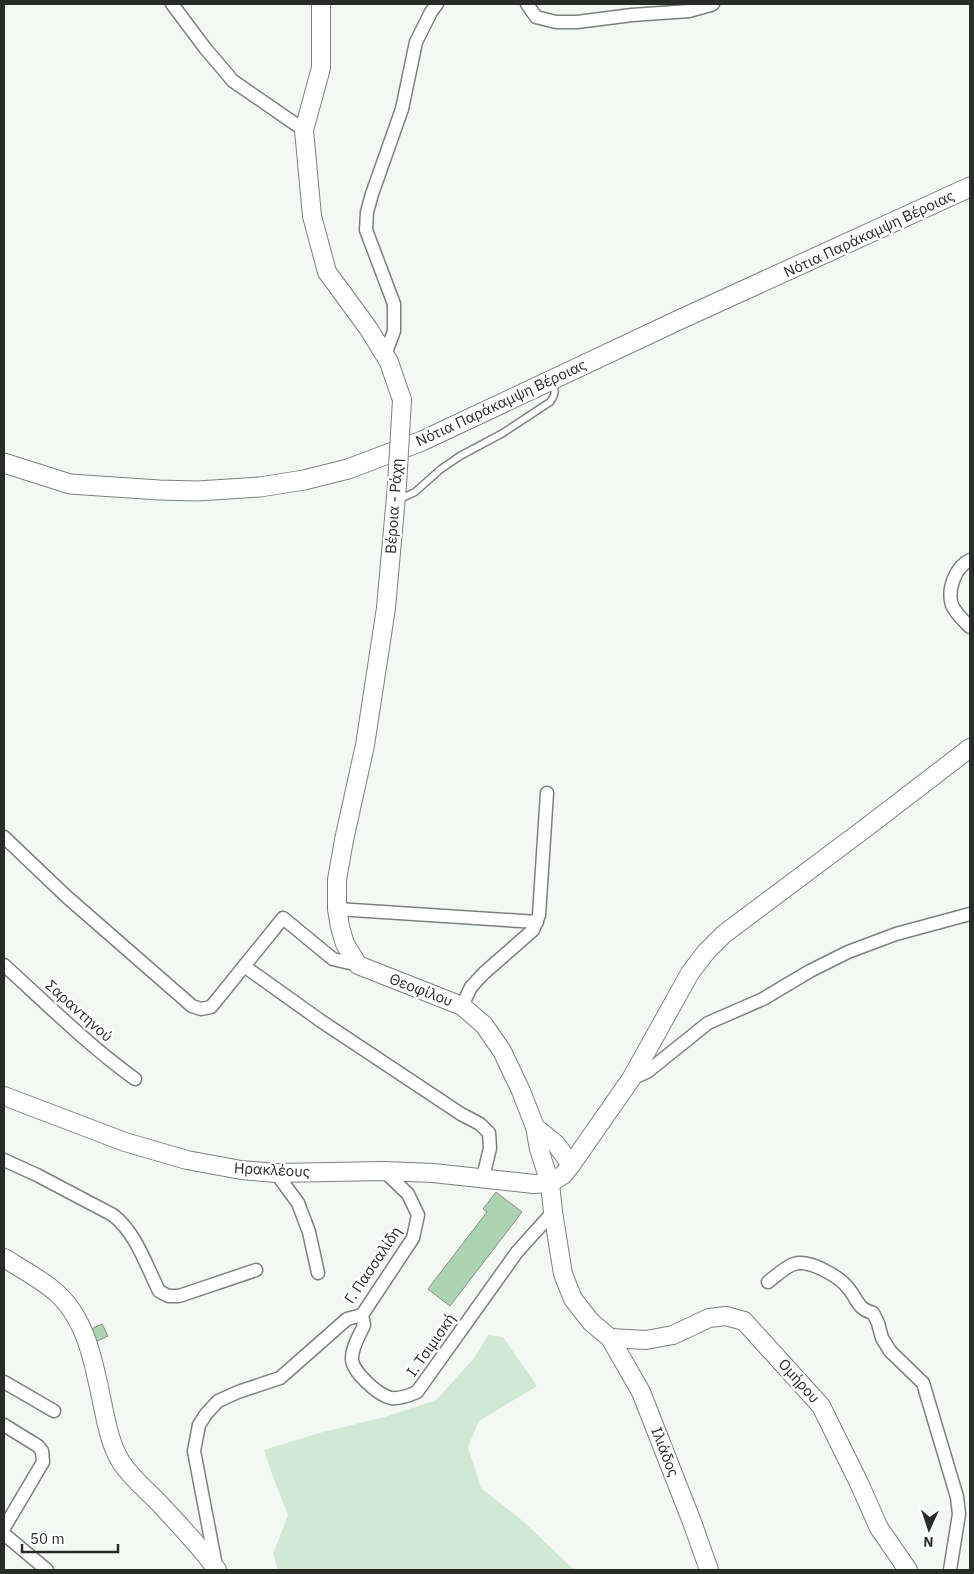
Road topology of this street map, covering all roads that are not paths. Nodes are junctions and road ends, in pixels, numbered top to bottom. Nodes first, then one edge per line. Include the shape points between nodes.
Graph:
1 (172, 4) edge
2 (321, 4) edge
3 (437, 4) edge
4 (527, 4) edge
5 (712, 4) edge
6 (304, 130) junction
7 (970, 187) edge
8 (385, 354) junction
9 (551, 380) junction
10 (4, 463) edge
11 (396, 493) junction
12 (970, 560) edge
13 (970, 627) edge
14 (970, 748) edge
15 (547, 793) dead end
16 (4, 837) edge
17 (337, 909) junction
18 (970, 914) edge
19 (537, 922) junction
20 (4, 965) edge
21 (358, 965) junction
22 (244, 966) junction
23 (462, 1006) junction
24 (135, 1079) dead end
25 (631, 1079) junction
26 (4, 1096) edge
27 (535, 1127) junction
28 (4, 1160) edge
29 (571, 1165) junction
30 (384, 1171) junction
31 (276, 1174) junction
32 (483, 1177) junction
33 (550, 1183) junction
34 (553, 1212) junction
35 (4, 1258) edge
36 (256, 1270) dead end
37 (318, 1273) dead end
38 (768, 1282) dead end
39 (362, 1315) junction
40 (610, 1338) junction
41 (4, 1382) edge
42 (54, 1411) dead end
43 (4, 1425) edge
44 (965, 1512) edge
45 (4, 1528) edge
46 (4, 1534) edge
47 (217, 1569) edge
48 (47, 1570) edge
49 (709, 1570) edge
50 (908, 1570) edge
51 (950, 1570) edge

1 - 6 street via 233,81
2 - 6 street, Βέροια - Ράχη via 321,68
3 - 8 street via 416,42 402,109 367,212 366,230 394,304 394,331
4 - 5 street via 536,17 556,22 577,22 689,11
6 - 8 street, Βέροια - Ράχη via 312,216 327,272
7 - 9 main road, Νότια Παράκαμψη Βέροιας
8 - 11 street, Βέροια - Ράχη, bridge via 402,400
9 - 10 main road, Νότια Παράκαμψη Βέροιας via 422,441 348,469 260,487 197,491 70,484
9 - 11 lane via 555,395 550,402 441,468 415,492
11 - 17 street, Βέροια - Ράχη via 386,608 365,745 344,840
12 - 13 street via 955,575 952,587 952,604 958,616
14 - 25 street via 724,934 690,974
15 - 19 street
16 - 22 street via 67,897 192,1006 201,1009 211,1007
17 - 19 street
17 - 21 street, Βέροια - Ράχη via 344,944
18 - 25 street via 896,934 848,952 763,999 708,1023 647,1072
19 - 23 street via 534,930 471,987
20 - 24 street, Σαραντηνού via 93,1046
21 - 22 street via 333,959 283,918
21 - 23 street, Θεοφίλου
22 - 32 street via 321,1021 480,1124 489,1133 490,1148
23 - 27 street, Θεοφίλου via 484,1025 502,1052
25 - 29 street
26 - 31 street, Ηρακλέους via 125,1142 170,1155
27 - 29 street, Θεοφίλου via 556,1144
27 - 33 street, Θεοφίλου
28 - 36 street via 113,1215 130,1232 159,1291 168,1296 179,1296
29 - 33 street
30 - 31 street, Ηρακλέους
30 - 32 street, Ηρακλέους
30 - 39 street, Γ. Πασσαλίδη via 408,1194 418,1215 413,1238
31 - 37 street via 298,1203 309,1232
32 - 33 street, Ηρακλέους
33 - 34 street, Θεοφίλου
34 - 39 street, Ι. Τσιμισκή via 517,1252 417,1392 402,1398 390,1398 375,1391 355,1369 351,1360 352,1350 364,1325
34 - 40 street, Ιλιάδος via 563,1274 573,1299 591,1322
35 - 47 street via 53,1289 69,1307 86,1334 113,1448 122,1464
38 - 44 street via 794,1264 821,1267 848,1287 863,1310 873,1313 890,1351 923,1383 954,1488
39 - 47 street, Γ. Πασσαλίδη via 346,1319 280,1378 218,1401 199,1425 194,1450
40 - 49 street, Ιλιάδος via 641,1392
40 - 50 street, Ομήρου via 646,1340 674,1335 709,1318 726,1316 744,1321 821,1406 879,1528
41 - 42 street
43 - 45 street via 38,1446 43,1462
44 - 51 street
46 - 48 street

